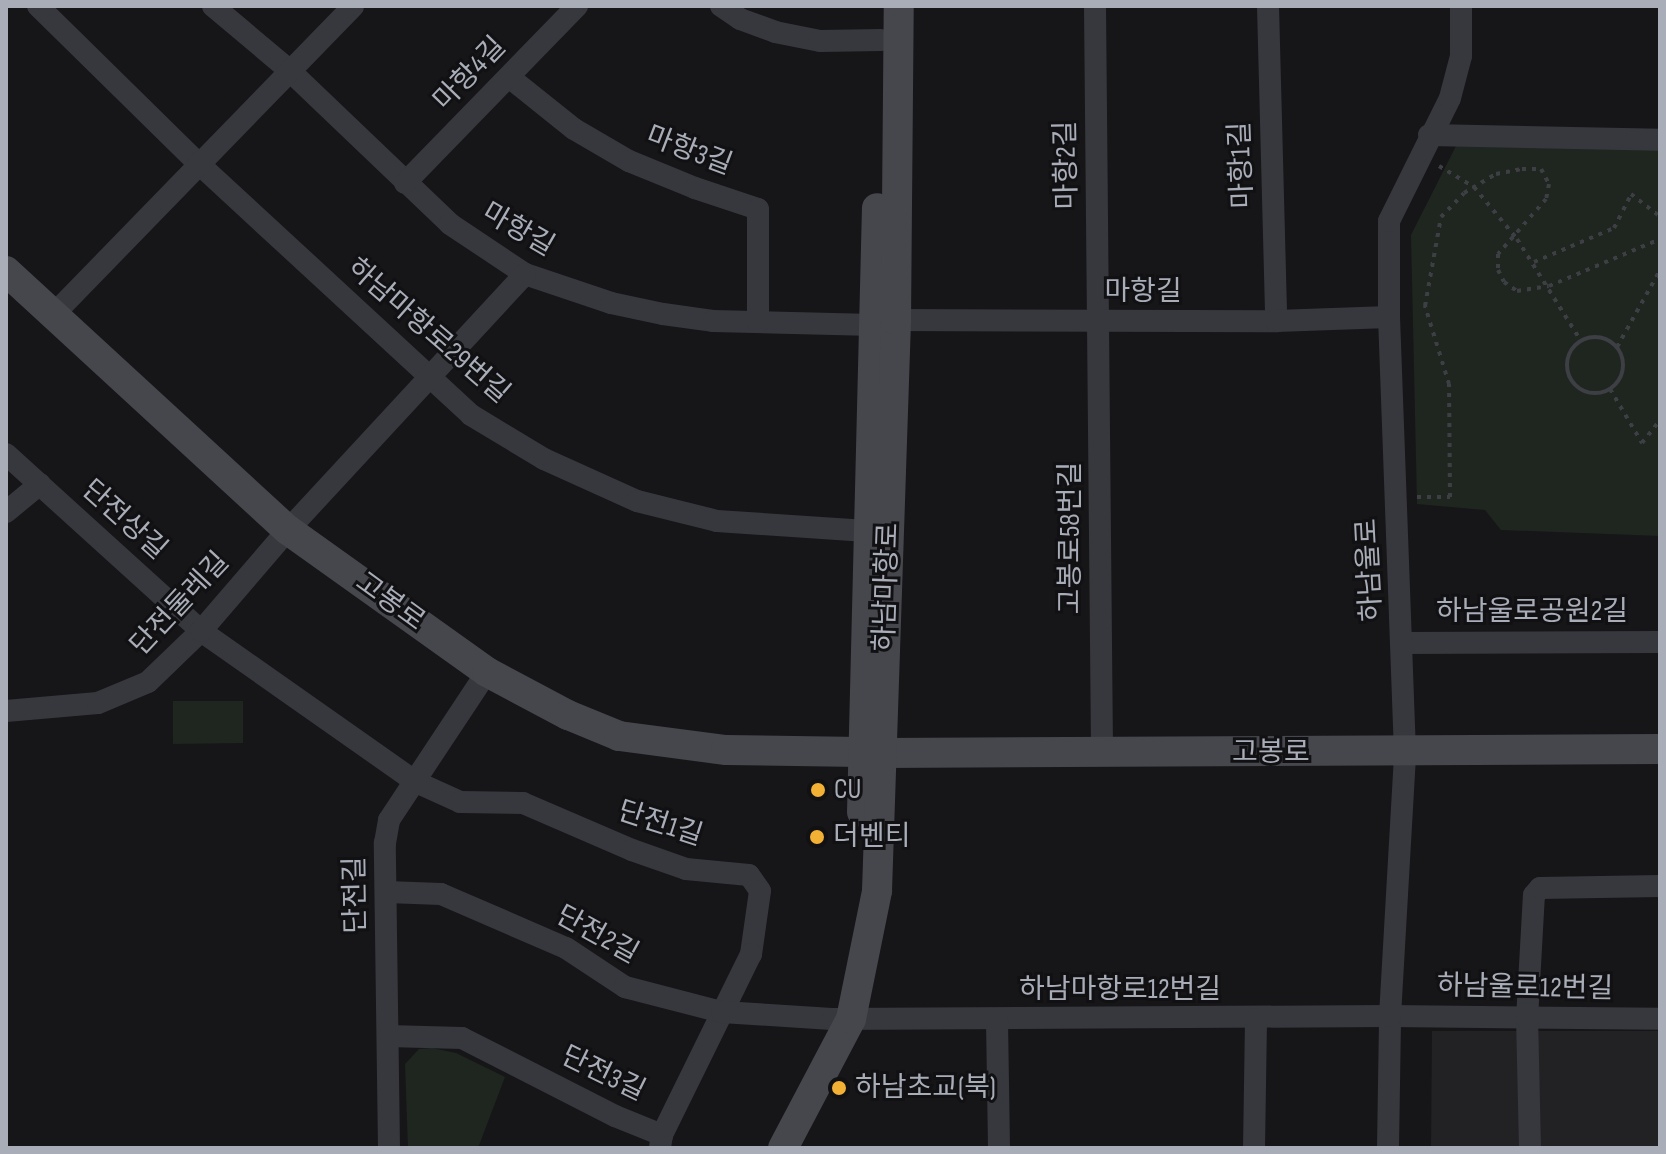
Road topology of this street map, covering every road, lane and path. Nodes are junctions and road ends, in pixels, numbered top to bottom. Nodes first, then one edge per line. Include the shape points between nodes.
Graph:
1 (38, 6) edge
2 (213, 6) edge
3 (353, 6) edge
4 (577, 6) edge
5 (721, 6) edge
6 (881, 6) edge
7 (899, 6) edge
8 (1095, 6) edge
9 (1268, 6) edge
10 (1461, 6) edge
11 (881, 40) junction
12 (289, 70) junction
13 (509, 77) junction
14 (1429, 135) junction
15 (1660, 140) edge
16 (198, 163) junction
17 (1419, 164) junction
18 (405, 183) junction
19 (1474, 187) junction
20 (1660, 217) edge
21 (1513, 233) junction
22 (1660, 239) edge
23 (1534, 262) junction
24 (1660, 270) edge
25 (6, 271) edge
26 (525, 274) junction
27 (1549, 286) junction
28 (54, 314) junction
29 (1389, 317) junction
30 (1276, 321) junction
31 (758, 322) junction
32 (1099, 322) junction
33 (885, 323) junction
34 (1581, 341) junction
35 (1617, 347) junction
36 (428, 379) junction
37 (1610, 389) junction
38 (1660, 420) edge
39 (6, 454) edge
40 (40, 484) junction
41 (1397, 497) junction
42 (6, 512) edge
43 (288, 530) junction
44 (867, 531) junction
45 (201, 631) junction
46 (1660, 642) edge
47 (1403, 643) junction
48 (487, 672) junction
49 (6, 711) edge
50 (1660, 749) edge
51 (872, 753) junction
52 (1102, 753) junction
53 (1405, 753) junction
54 (416, 782) junction
55 (1660, 886) edge
56 (387, 892) junction
57 (722, 1012) junction
58 (1390, 1016) junction
59 (842, 1019) junction
60 (1256, 1019) junction
61 (1527, 1019) junction
62 (1660, 1019) edge
63 (997, 1020) junction
64 (388, 1036) junction
65 (661, 1141) edge
66 (389, 1148) edge
67 (773, 1148) edge
68 (783, 1148) edge
69 (999, 1148) edge
70 (1254, 1148) edge
71 (1388, 1148) edge
72 (1530, 1148) edge

1 - 16 street, 하남마항로29번길
2 - 12 street, 마항길
3 - 12 street
4 - 13 street, 마항4길
5 - 11 street via 775,32 820,41
6 - 11 street, 하남마항로
7 - 33 street, 하남마항로
8 - 32 street, 마항2길
9 - 30 street, 마항1길
10 - 14 street, 하남울로 via 1461,56 1450,98
11 - 33 street, 하남마항로
12 - 16 street
12 - 18 street, 마항길
13 - 18 street, 마항4길
13 - 31 street, 마항3길 via 574,129 629,161 758,209
14 - 15 street
14 - 17 street, 하남울로
16 - 28 street
16 - 36 street, 하남마항로29번길
17 - 19 path via 1443,166
17 - 29 street, 하남울로 via 1389,221
18 - 26 street, 마항길 via 450,224
19 - 21 path
19 - 21 path via 1496,174 1541,169 1549,184 1546,199
19 - 41 path via 1441,217 1425,306 1449,384 1450,497
20 - 23 path via 1631,194 1614,228
21 - 23 path
21 - 27 path via 1498,254 1504,282 1517,291
22 - 27 path
23 - 27 path
24 - 35 path
25 - 28 street, 고봉로
26 - 31 street, 마항길 via 663,314
26 - 36 street, 단전둘레길
27 - 34 path
28 - 43 street, 고봉로
29 - 30 street, 마항길
29 - 41 street, 하남울로
30 - 32 street, 마항길
31 - 33 street, 마항길
32 - 33 street, 마항길
32 - 52 street, 고봉로58번길
33 - 44 street, 하남마항로
33 - 51 street, 하남마항로
34 - 35 path via 1602,338
34 - 37 path via 1567,358 1569,376 1588,393
35 - 37 path via 1623,372
36 - 43 street, 단전둘레길
36 - 44 street, 하남마항로29번길 via 471,415 544,459 637,501 717,521
37 - 38 path via 1642,443
39 - 40 street, 단전상길
40 - 42 street
40 - 45 street, 단전상길
41 - 47 street, 하남울로
43 - 45 street, 단전둘레길
43 - 48 street, 고봉로
44 - 51 street, 하남마항로
45 - 49 street, 단전둘레길 via 148,682 98,703
45 - 54 street, 단전상길
46 - 47 street, 하남울로공원2길
47 - 53 street, 하남울로
48 - 51 street, 고봉로 via 619,736 726,750
48 - 54 street, 단전길
50 - 53 street, 고봉로
51 - 52 street, 고봉로
51 - 59 street, 하남마항로 via 877,891
52 - 53 street, 고봉로
53 - 58 street, 하남울로
54 - 56 street, 단전길 via 389,820
54 - 57 street, 단전1길 via 460,802 523,803 686,869 749,875 760,891 751,954
55 - 61 street via 1540,888 1534,895
56 - 57 street, 단전2길 via 441,894 566,948 625,987
56 - 64 street, 단전길
57 - 59 street, 단전2길
57 - 65 street, 단전3길
58 - 60 street, 하남마항로12번길
58 - 61 street, 하남울로12번길
58 - 71 street, 하남울로
59 - 63 street, 하남마항로12번길
59 - 67 street, 하남마항로
59 - 68 street, 하남마항로
60 - 63 street, 하남마항로12번길
60 - 70 street
61 - 62 street, 하남울로12번길
61 - 72 street
63 - 69 street
64 - 65 street, 단전3길 via 462,1038
64 - 66 street, 단전길

